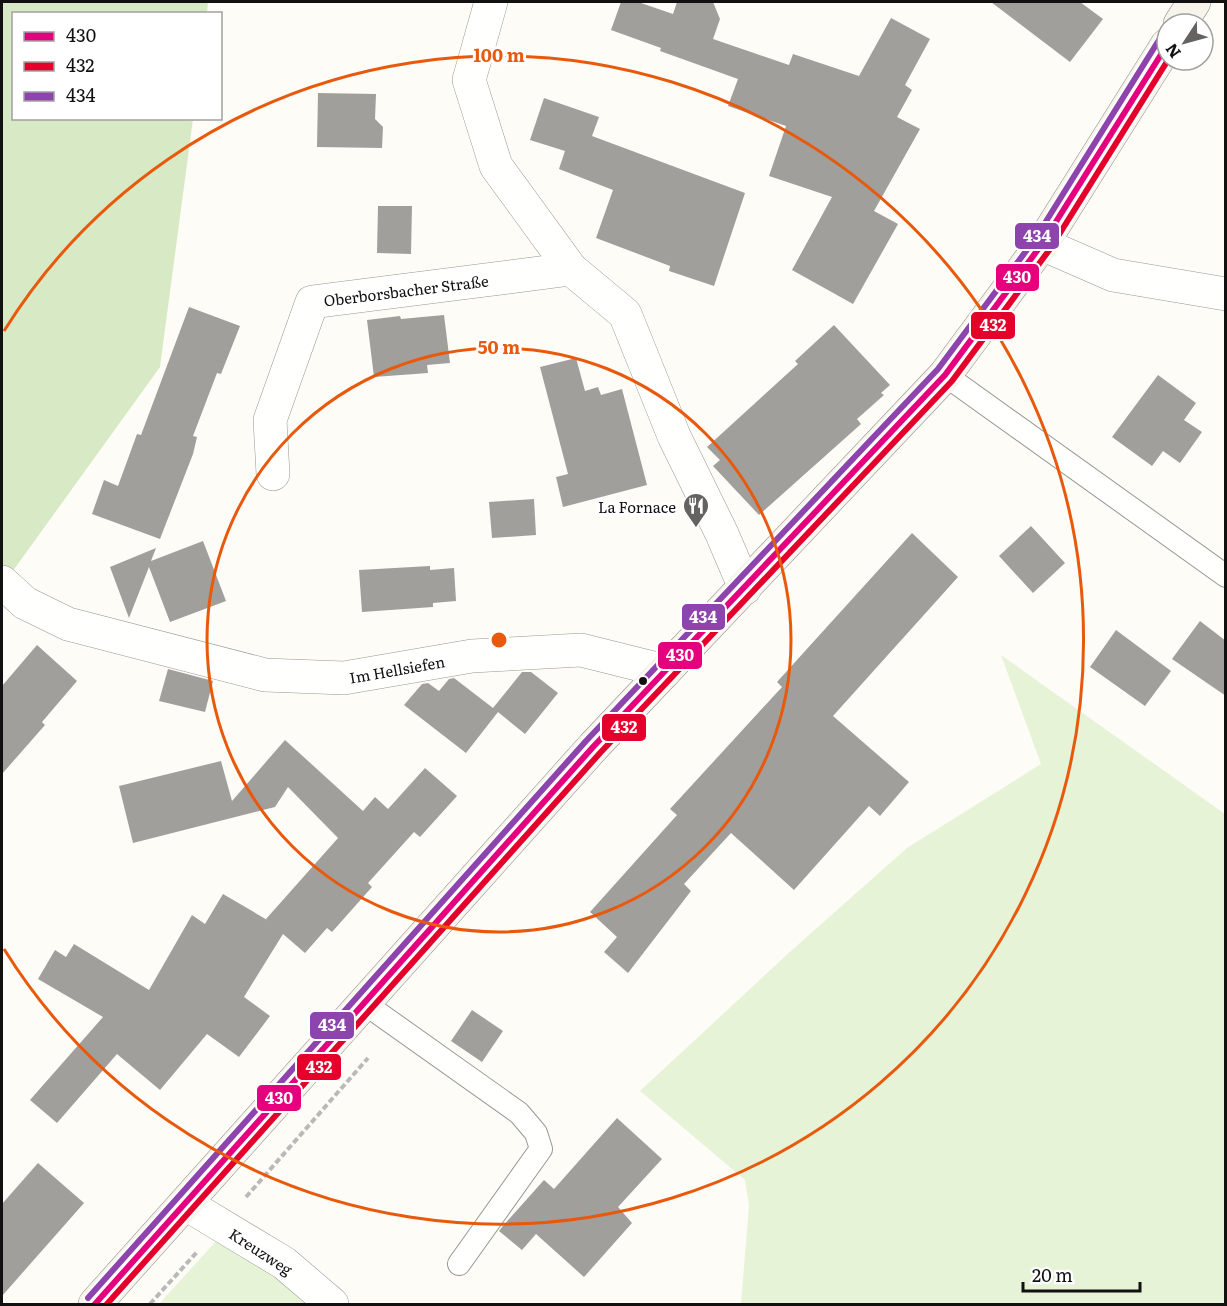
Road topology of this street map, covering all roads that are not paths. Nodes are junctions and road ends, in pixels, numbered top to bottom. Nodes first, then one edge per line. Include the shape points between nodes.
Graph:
1 (491, 2) edge
2 (1155, 64) edge
3 (1042, 244) junction
4 (571, 269) junction
5 (1226, 294) edge
6 (945, 375) junction
7 (273, 474) dead end
8 (1226, 576) edge
9 (2, 582) edge
10 (744, 588) junction
11 (664, 670) junction
12 (364, 1004) junction
13 (186, 1204) junction
14 (459, 1264) dead end
15 (95, 1305) edge
16 (332, 1305) edge

1 - 4 street via 469,80 496,166
2 - 3 main road
3 - 5 street via 1113,276
3 - 6 main road
4 - 7 street, Oberborsbacher Straße via 312,302 270,420
4 - 10 street via 625,314 674,436
6 - 8 lane
6 - 10 main road
9 - 11 street, Im Hellsiefen via 25,603 68,624 265,675 344,678 472,656 580,650
10 - 11 main road
11 - 12 main road
12 - 13 main road
12 - 14 lane via 519,1113 536,1133 541,1149
13 - 15 main road
13 - 16 street, Kreuzweg via 284,1263

